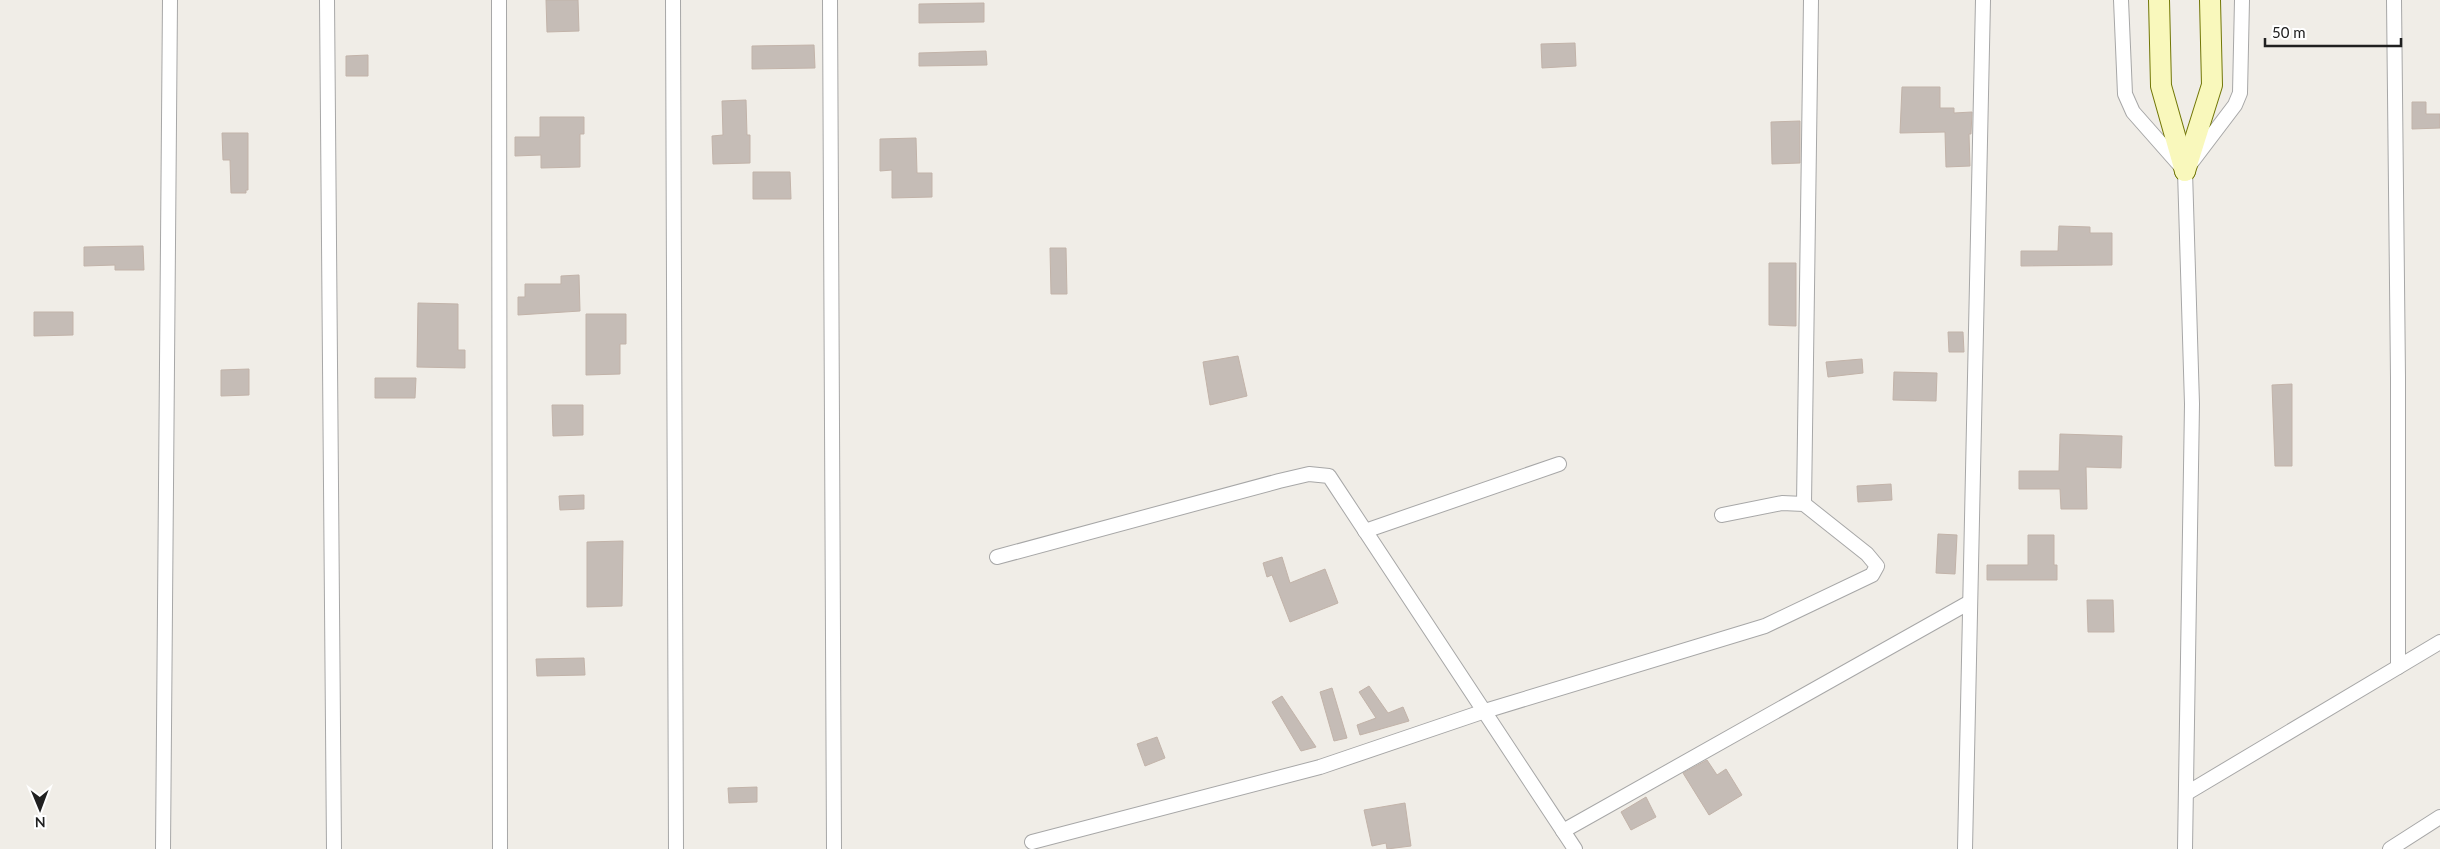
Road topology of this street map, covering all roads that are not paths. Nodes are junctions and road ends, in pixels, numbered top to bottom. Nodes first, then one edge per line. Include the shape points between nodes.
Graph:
1 (170, 0) edge
2 (327, 0) edge
3 (499, 0) edge
4 (673, 0) edge
5 (830, 0) edge
6 (1811, 0) edge
7 (1983, 0) edge
8 (2121, 0) edge
9 (2159, 0) edge
10 (2210, 0) edge
11 (2242, 0) edge
12 (2394, 0) edge
13 (2184, 171) junction
14 (1559, 464) dead end
15 (1804, 504) junction
16 (1722, 515) dead end
17 (1365, 531) junction
18 (997, 558) dead end
19 (1970, 602) junction
20 (2440, 642) edge
21 (2398, 667) junction
22 (1485, 711) junction
23 (2187, 792) junction
24 (2440, 818) edge
25 (1563, 831) junction
26 (1032, 842) dead end
27 (162, 849) edge
28 (334, 849) edge
29 (500, 849) edge
30 (676, 849) edge
31 (834, 849) edge
32 (1575, 849) edge
33 (1965, 849) edge
34 (2185, 849) edge
35 (2390, 849) edge

1 - 27 street
2 - 28 street
3 - 29 street
4 - 30 street
5 - 31 street
6 - 15 street
7 - 19 street
8 - 13 street via 2125,94 2133,112
9 - 13 street via 2161,86
10 - 13 street via 2212,84
11 - 13 street via 2240,93 2236,106
12 - 21 street
13 - 23 street via 2192,404
14 - 17 street
15 - 16 street via 1782,503
15 - 22 street via 1867,554 1878,566 1872,575 1765,626
17 - 18 street via 1329,476 1309,474
17 - 22 street
19 - 25 street
19 - 33 street
20 - 21 street
21 - 23 street
22 - 25 street
22 - 26 street via 1320,767
23 - 34 street
24 - 35 street
25 - 32 street

